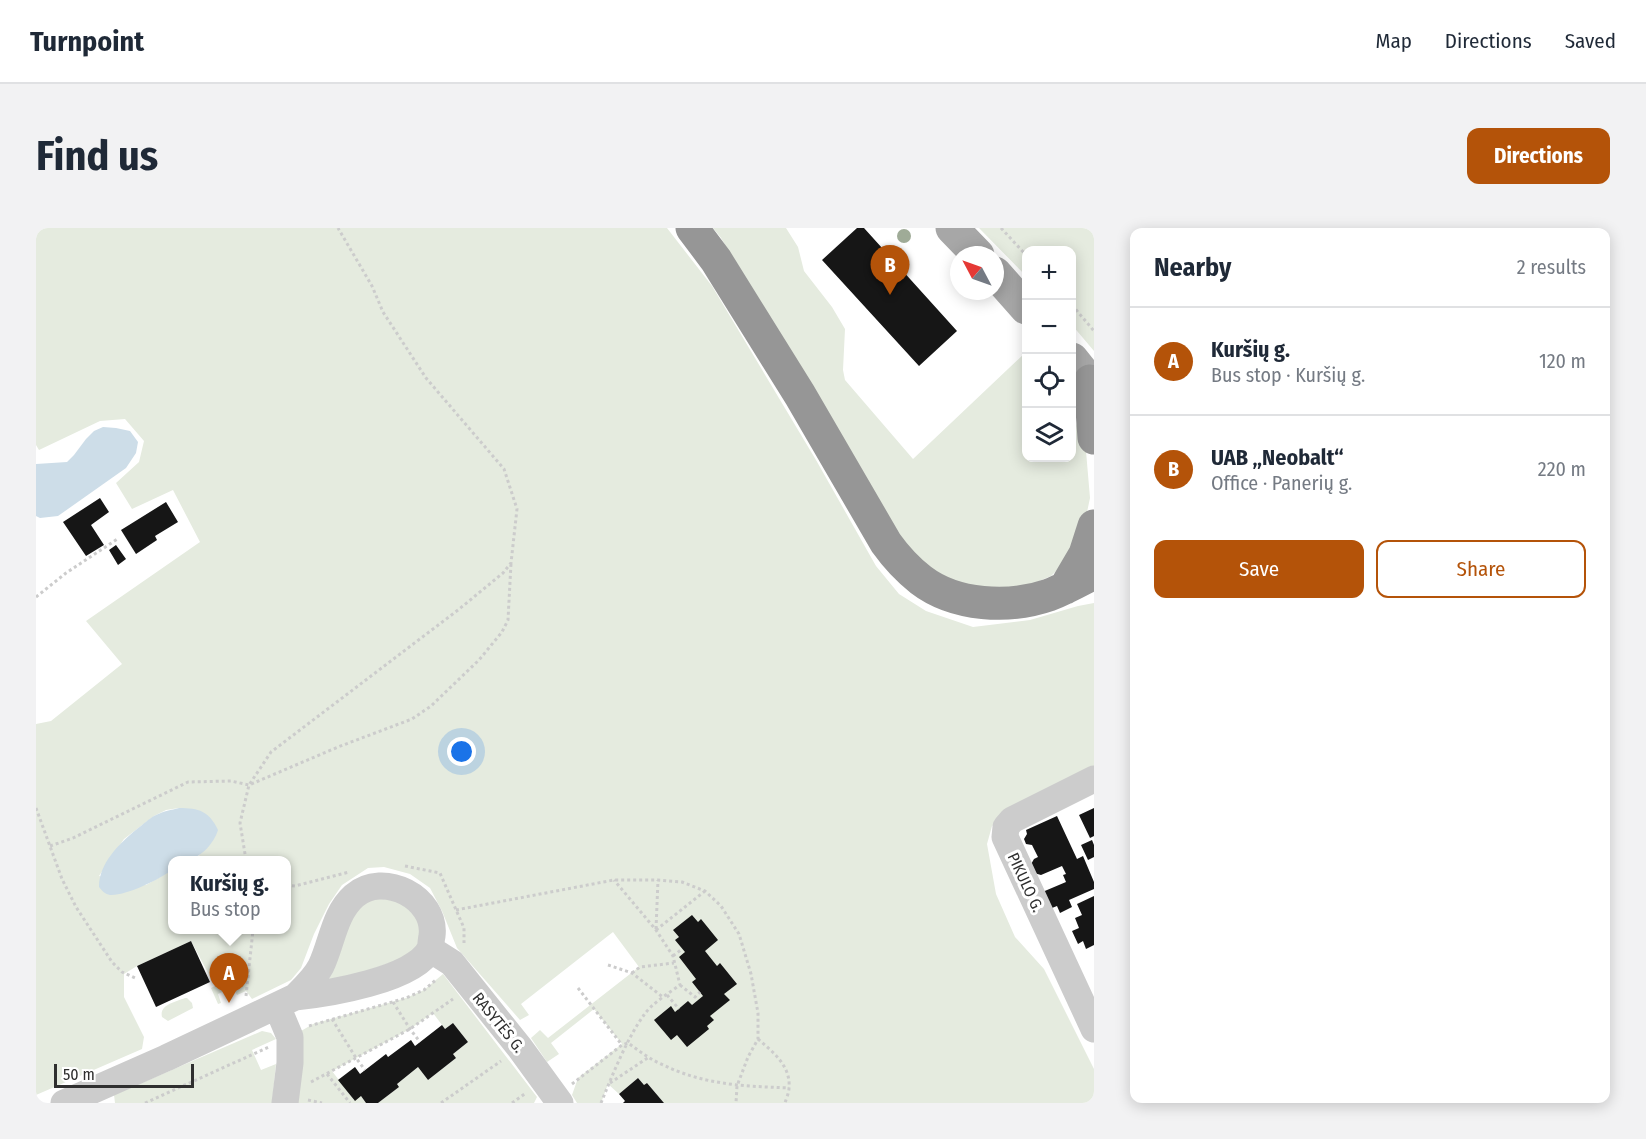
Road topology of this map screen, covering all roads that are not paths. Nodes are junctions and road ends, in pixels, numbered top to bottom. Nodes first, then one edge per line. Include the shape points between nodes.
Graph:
1 (692, 228) edge
2 (952, 228) edge
3 (969, 246) edge
4 (1004, 283) edge
5 (1022, 303) edge
6 (1085, 375) edge
7 (1094, 438) edge
8 (1094, 526) edge
9 (1094, 573) edge
10 (1080, 589) edge
11 (1094, 778) edge
12 (441, 956) junction
13 (286, 1002) junction
14 (1094, 1029) edge
15 (286, 1099) edge
16 (558, 1100) edge
17 (64, 1103) edge

1 - 10 highway via 794,385 897,558 934,588 967,600 1018,602
2 - 3 main road
4 - 5 main road
6 - 7 highway
8 - 10 highway via 1084,554
9 - 10 highway
11 - 14 street, PIKULO G. via 1012,820 1005,837
12 - 13 street via 420,961 378,981
12 - 13 street via 426,910 413,895 383,885 368,888 344,908 321,966 310,982
12 - 16 street, RASYTĖS G. via 471,987
13 - 15 street via 285,1022 290,1037
13 - 17 street

